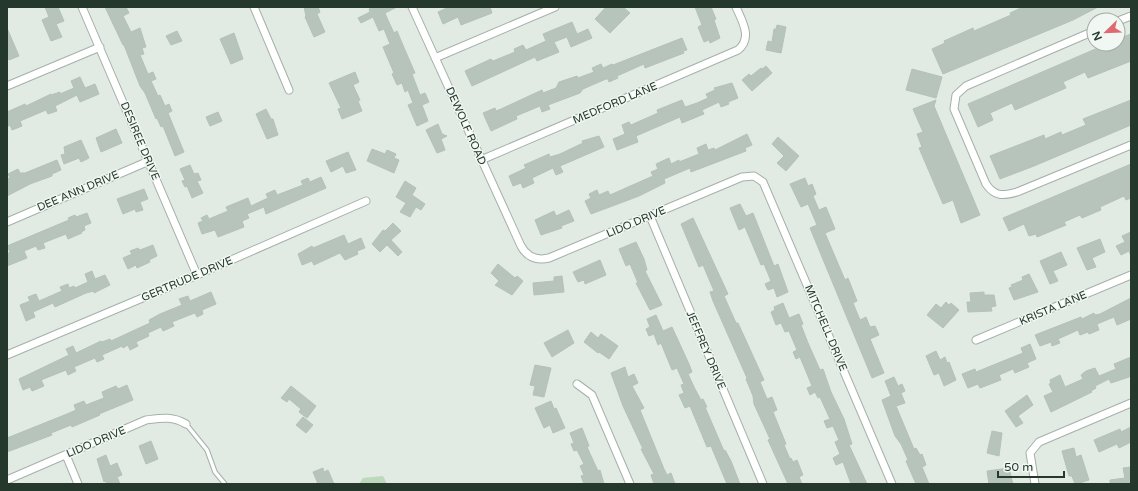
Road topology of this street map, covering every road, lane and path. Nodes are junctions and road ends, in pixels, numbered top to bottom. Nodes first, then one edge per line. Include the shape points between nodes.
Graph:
1 (82, 7) edge
2 (254, 7) edge
3 (412, 7) edge
4 (555, 7) edge
5 (736, 7) edge
6 (1086, 34) edge
7 (100, 47) junction
8 (435, 58) junction
9 (7, 86) edge
10 (289, 90) dead end
11 (1131, 145) edge
12 (481, 160) junction
13 (149, 161) junction
14 (754, 176) joint
15 (366, 201) dead end
16 (650, 216) junction
17 (7, 222) edge
18 (521, 246) joint
19 (197, 275) junction
20 (1131, 275) edge
21 (976, 340) dead end
22 (7, 355) edge
23 (577, 384) dead end
24 (1131, 403) edge
25 (186, 424) joint
26 (66, 455) junction
27 (7, 480) edge
28 (78, 484) edge
29 (225, 484) edge
30 (630, 484) edge
31 (763, 484) edge
32 (892, 484) edge
33 (1035, 484) edge

1 - 7 street, DESIREE DRIVE
2 - 10 street
3 - 8 street, DEWOLF ROAD
4 - 8 street
5 - 12 street, MEDFORD LANE via 745,29 745,42 735,52
6 - 11 street via 966,86 956,95 953,102 954,110 986,184 997,194 1017,192
7 - 9 street
7 - 13 street, DESIREE DRIVE
8 - 12 street, DEWOLF ROAD
12 - 18 street, DEWOLF ROAD
13 - 17 street, DEE ANN DRIVE
13 - 19 street, DESIREE DRIVE
14 - 16 street, LIDO DRIVE via 742,177
14 - 32 street, MITCHELL DRIVE via 766,187
15 - 19 street, GERTRUDE DRIVE
16 - 18 street, LIDO DRIVE via 544,259 529,256
16 - 31 street, JEFFREY DRIVE
19 - 22 street, GERTRUDE DRIVE
20 - 21 street, KRISTA LANE
23 - 30 street via 592,395
24 - 33 street via 1039,442 1030,453
25 - 26 street, LIDO DRIVE via 165,417 146,420
25 - 29 lane via 207,450 215,472
26 - 27 street, LIDO DRIVE
26 - 28 street

